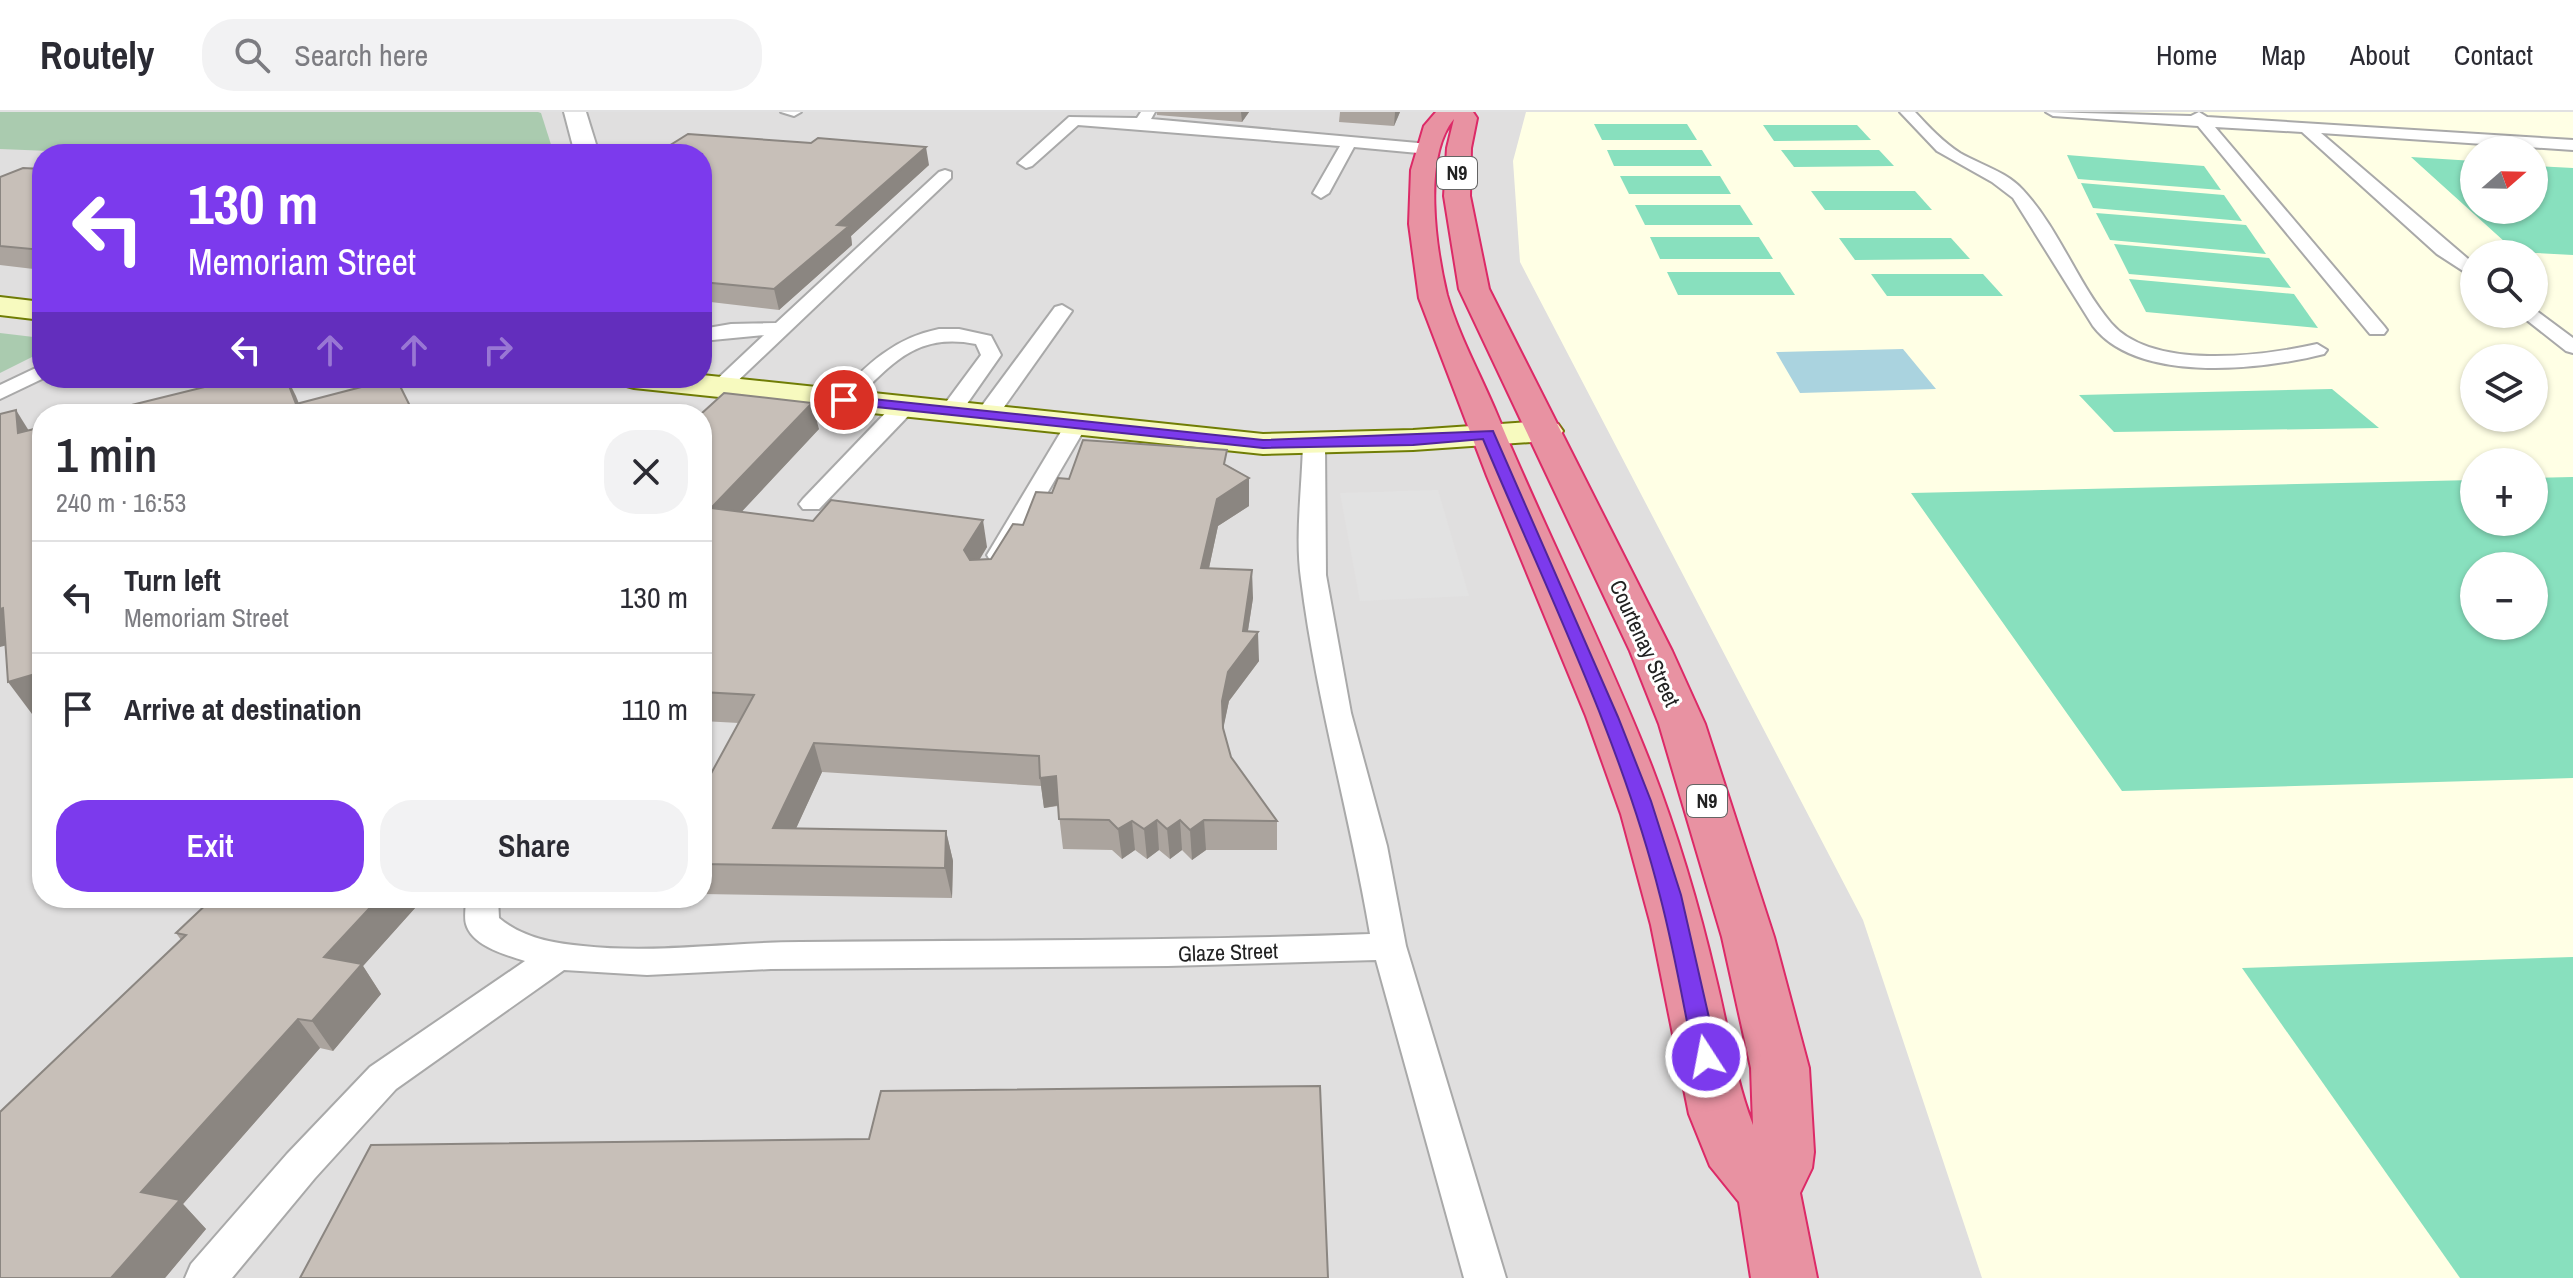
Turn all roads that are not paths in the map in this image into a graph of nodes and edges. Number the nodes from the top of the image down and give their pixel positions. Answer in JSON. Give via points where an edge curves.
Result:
{"nodes":[{"id":1,"x":575,"y":112,"type":"edge"},
{"id":2,"x":788,"y":112,"type":"edge"},
{"id":3,"x":794,"y":112,"type":"edge"},
{"id":4,"x":1448,"y":112,"type":"edge"},
{"id":5,"x":1461,"y":112,"type":"edge"},
{"id":6,"x":1907,"y":112,"type":"edge"},
{"id":7,"x":2053,"y":112,"type":"edge"},
{"id":8,"x":2199,"y":115,"type":"edge"},
{"id":9,"x":1145,"y":117,"type":"edge"},
{"id":10,"x":2307,"y":129,"type":"junction"},
{"id":11,"x":1349,"y":143,"type":"junction"},
{"id":12,"x":584,"y":144,"type":"edge"},
{"id":13,"x":2573,"y":145,"type":"edge"},
{"id":14,"x":1429,"y":149,"type":"junction"},
{"id":15,"x":1026,"y":163,"type":"dead end"},
{"id":16,"x":945,"y":175,"type":"dead end"},
{"id":17,"x":1321,"y":193,"type":"dead end"},
{"id":18,"x":2460,"y":263,"type":"edge"},
{"id":19,"x":0,"y":306,"type":"edge"},
{"id":20,"x":32,"y":310,"type":"edge"},
{"id":21,"x":1062,"y":311,"type":"dead end"},
{"id":22,"x":2548,"y":328,"type":"edge"},
{"id":23,"x":780,"y":329,"type":"junction"},
{"id":24,"x":2377,"y":330,"type":"dead end"},
{"id":25,"x":712,"y":333,"type":"edge"},
{"id":26,"x":2573,"y":347,"type":"edge"},
{"id":27,"x":2317,"y":350,"type":"dead end"},
{"id":28,"x":32,"y":376,"type":"edge"},
{"id":29,"x":712,"y":386,"type":"edge"},
{"id":30,"x":720,"y":387,"type":"junction"},
{"id":31,"x":0,"y":393,"type":"edge"},
{"id":32,"x":844,"y":400,"type":"junction"},
{"id":33,"x":903,"y":408,"type":"junction"},
{"id":34,"x":949,"y":413,"type":"junction"},
{"id":35,"x":986,"y":416,"type":"junction"},
{"id":36,"x":1076,"y":425,"type":"junction"},
{"id":37,"x":1546,"y":431,"type":"junction"},
{"id":38,"x":1488,"y":434,"type":"junction"},
{"id":39,"x":1314,"y":444,"type":"junction"},
{"id":40,"x":811,"y":504,"type":"dead end"},
{"id":41,"x":984,"y":580,"type":"edge"},
{"id":42,"x":482,"y":908,"type":"edge"},
{"id":43,"x":1389,"y":946,"type":"junction"},
{"id":44,"x":558,"y":956,"type":"junction"},
{"id":45,"x":1768,"y":1191,"type":"junction"},
{"id":46,"x":206,"y":1278,"type":"edge"},
{"id":47,"x":1485,"y":1278,"type":"edge"},
{"id":48,"x":1784,"y":1278,"type":"edge"}],
"edges":[{"from":1,"to":12,"type":"street"},
{"from":2,"to":3,"type":"lane"},
{"from":4,"to":14,"type":"highway","number":"N9","via":[[1439,119]]},
{"from":5,"to":37,"type":"highway","name":"Courtenay Street","number":"N9","via":[[1466,118],[1457,196],[1474,289]]},
{"from":6,"to":27,"type":"lane","via":[[1953,155],[2016,192],[2115,338],[2152,353],[2191,360],[2253,362]]},
{"from":7,"to":8,"type":"lane"},
{"from":8,"to":10,"type":"lane"},
{"from":8,"to":24,"type":"lane"},
{"from":9,"to":11,"type":"lane"},
{"from":9,"to":15,"type":"lane","via":[[1074,120]]},
{"from":10,"to":13,"type":"lane"},
{"from":10,"to":18,"type":"lane"},
{"from":11,"to":14,"type":"lane"},
{"from":11,"to":17,"type":"lane"},
{"from":14,"to":38,"type":"highway","number":"N9","via":[[1423,224],[1432,295]]},
{"from":16,"to":23,"type":"lane"},
{"from":19,"to":20,"type":"street"},
{"from":21,"to":35,"type":"lane"},
{"from":22,"to":26,"type":"lane"},
{"from":23,"to":25,"type":"lane"},
{"from":23,"to":30,"type":"lane"},
{"from":28,"to":31,"type":"lane"},
{"from":29,"to":30,"type":"street"},
{"from":30,"to":32,"type":"street"},
{"from":32,"to":33,"type":"street"},
{"from":32,"to":34,"type":"lane","via":[[907,342],[957,335],[984,340],[991,355]]},
{"from":33,"to":34,"type":"street"},
{"from":33,"to":40,"type":"lane"},
{"from":34,"to":35,"type":"street"},
{"from":35,"to":36,"type":"street"},
{"from":36,"to":39,"type":"street","via":[[1263,444]]},
{"from":36,"to":41,"type":"lane"},
{"from":37,"to":38,"type":"street"},
{"from":37,"to":45,"type":"highway","name":"Courtenay Street","number":"N9","via":[[1682,724],[1730,874],[1780,1068],[1784,1152]]},
{"from":38,"to":39,"type":"street"},
{"from":38,"to":45,"type":"highway","number":"N9","via":[[1609,717],[1665,871],[1731,1147]]},
{"from":39,"to":43,"type":"lane","via":[[1313,575],[1337,713],[1371,846]]},
{"from":42,"to":44,"type":"lane","name":"Glaze Street","via":[[482,923],[497,938]]},
{"from":43,"to":44,"type":"lane","name":"Glaze Street","via":[[1215,954],[733,955],[627,961]]},
{"from":43,"to":47,"type":"lane"},
{"from":44,"to":46,"type":"lane","via":[[383,1078]]},
{"from":45,"to":48,"type":"highway","number":"N9"}]}
